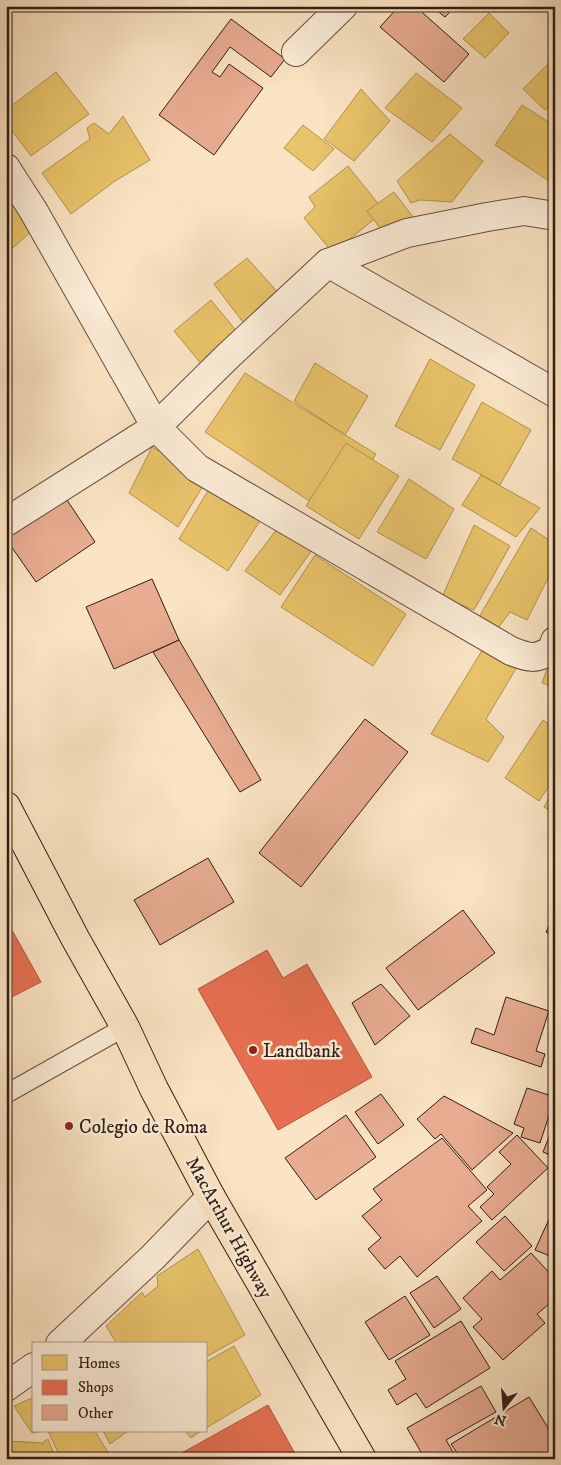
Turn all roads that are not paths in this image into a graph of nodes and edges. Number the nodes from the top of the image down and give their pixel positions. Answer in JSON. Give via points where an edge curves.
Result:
{"nodes":[{"id":1,"x":343,"y":6,"type":"edge"},
{"id":2,"x":296,"y":52,"type":"dead end"},
{"id":3,"x":6,"y":168,"type":"edge"},
{"id":4,"x":555,"y":216,"type":"edge"},
{"id":5,"x":328,"y":263,"type":"junction"},
{"id":6,"x":555,"y":393,"type":"edge"},
{"id":7,"x":156,"y":427,"type":"junction"},
{"id":8,"x":6,"y":522,"type":"edge"},
{"id":9,"x":555,"y":641,"type":"edge"},
{"id":10,"x":6,"y":806,"type":"edge"},
{"id":11,"x":125,"y":1027,"type":"junction"},
{"id":12,"x":6,"y":1094,"type":"edge"},
{"id":13,"x":211,"y":1197,"type":"junction"},
{"id":14,"x":62,"y":1342,"type":"edge"},
{"id":15,"x":32,"y":1368,"type":"edge"},
{"id":16,"x":6,"y":1387,"type":"edge"},
{"id":17,"x":362,"y":1459,"type":"edge"}],
"edges":[{"from":1,"to":2,"type":"street"},
{"from":3,"to":7,"type":"street"},
{"from":4,"to":5,"type":"street","via":[[524,212],[407,232]]},
{"from":5,"to":6,"type":"street"},
{"from":5,"to":7,"type":"street"},
{"from":7,"to":8,"type":"street"},
{"from":7,"to":9,"type":"street","via":[[197,468],[511,651],[540,657],[552,650]]},
{"from":10,"to":11,"type":"highway","name":"MacArthur Highway"},
{"from":11,"to":12,"type":"lane"},
{"from":11,"to":13,"type":"highway","name":"MacArthur Highway"},
{"from":13,"to":14,"type":"street"},
{"from":13,"to":17,"type":"highway","name":"MacArthur Highway"},
{"from":15,"to":16,"type":"street"}]}
